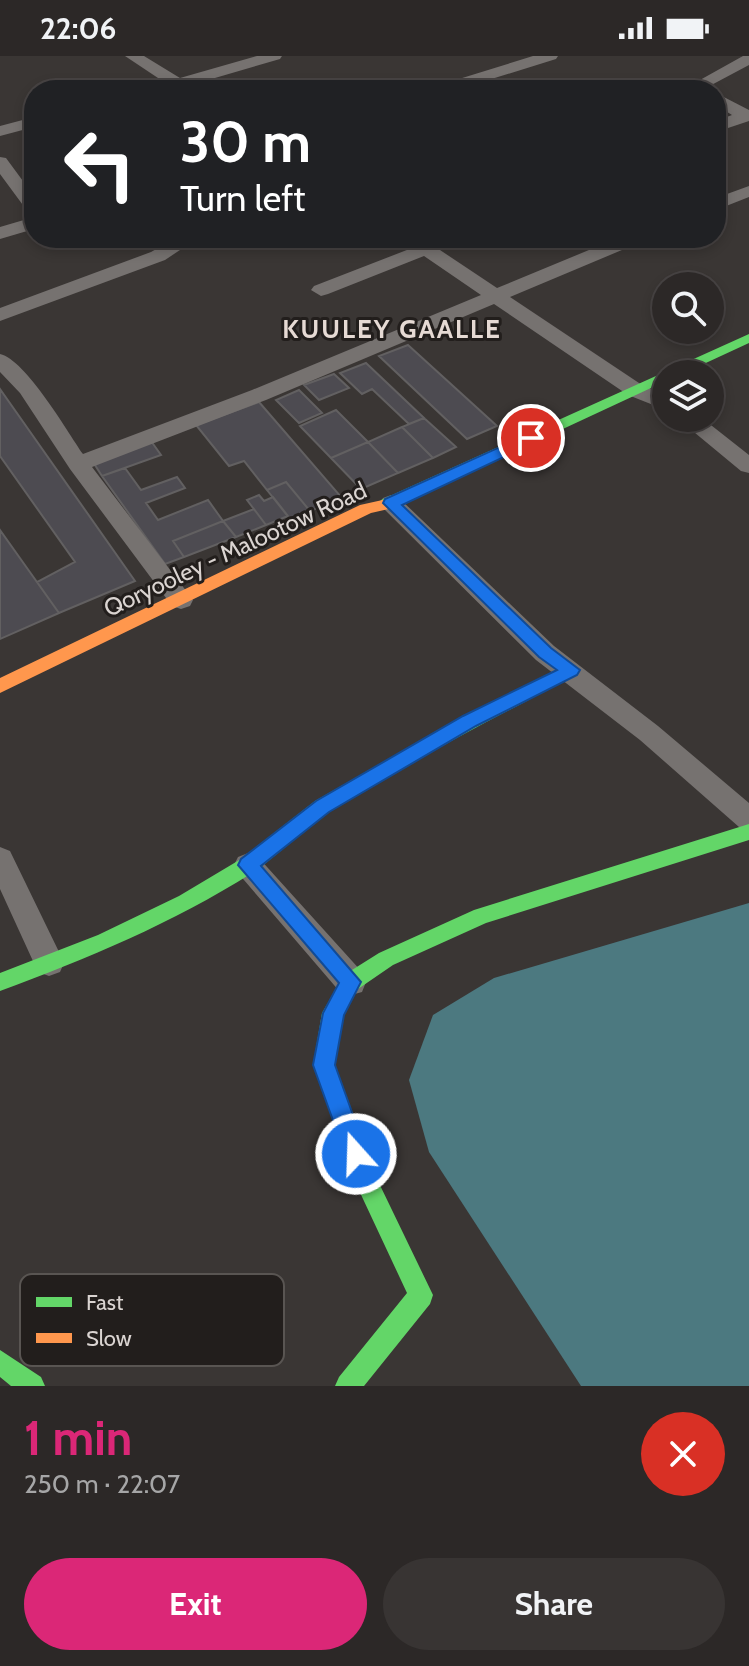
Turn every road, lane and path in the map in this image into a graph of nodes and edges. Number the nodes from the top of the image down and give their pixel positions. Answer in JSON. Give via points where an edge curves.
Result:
{"nodes":[{"id":1,"x":133,"y":56,"type":"edge"},
{"id":2,"x":274,"y":56,"type":"edge"},
{"id":3,"x":550,"y":56,"type":"edge"},
{"id":4,"x":749,"y":59,"type":"edge"},
{"id":5,"x":172,"y":80,"type":"edge"},
{"id":6,"x":204,"y":80,"type":"edge"},
{"id":7,"x":472,"y":80,"type":"edge"},
{"id":8,"x":713,"y":80,"type":"edge"},
{"id":9,"x":726,"y":104,"type":"edge"},
{"id":10,"x":747,"y":116,"type":"edge"},
{"id":11,"x":726,"y":123,"type":"edge"},
{"id":12,"x":24,"y":125,"type":"edge"},
{"id":13,"x":0,"y":131,"type":"edge"},
{"id":14,"x":0,"y":162,"type":"edge"},
{"id":15,"x":749,"y":191,"type":"edge"},
{"id":16,"x":24,"y":194,"type":"edge"},
{"id":17,"x":726,"y":201,"type":"edge"},
{"id":18,"x":24,"y":226,"type":"edge"},
{"id":19,"x":0,"y":233,"type":"edge"},
{"id":20,"x":172,"y":248,"type":"edge"},
{"id":21,"x":408,"y":248,"type":"edge"},
{"id":22,"x":425,"y":248,"type":"edge"},
{"id":23,"x":609,"y":248,"type":"edge"},
{"id":24,"x":321,"y":290,"type":"dead end"},
{"id":25,"x":491,"y":295,"type":"junction"},
{"id":26,"x":0,"y":315,"type":"edge"},
{"id":27,"x":749,"y":338,"type":"edge"},
{"id":28,"x":0,"y":360,"type":"edge"},
{"id":29,"x":701,"y":360,"type":"edge"},
{"id":30,"x":652,"y":382,"type":"edge"},
{"id":31,"x":635,"y":390,"type":"junction"},
{"id":32,"x":652,"y":397,"type":"edge"},
{"id":33,"x":706,"y":432,"type":"edge"},
{"id":34,"x":78,"y":464,"type":"junction"},
{"id":35,"x":749,"y":466,"type":"edge"},
{"id":36,"x":391,"y":503,"type":"junction"},
{"id":37,"x":181,"y":600,"type":"junction"},
{"id":38,"x":571,"y":670,"type":"junction"},
{"id":39,"x":0,"y":686,"type":"edge"},
{"id":40,"x":749,"y":819,"type":"edge"},
{"id":41,"x":749,"y":832,"type":"edge"},
{"id":42,"x":0,"y":859,"type":"edge"},
{"id":43,"x":248,"y":865,"type":"junction"},
{"id":44,"x":49,"y":963,"type":"junction"},
{"id":45,"x":0,"y":982,"type":"edge"},
{"id":46,"x":351,"y":982,"type":"junction"},
{"id":47,"x":0,"y":1362,"type":"edge"},
{"id":48,"x":32,"y":1386,"type":"edge"},
{"id":49,"x":348,"y":1386,"type":"edge"}],
"edges":[{"from":1,"to":5,"type":"street"},
{"from":2,"to":6,"type":"street"},
{"from":3,"to":7,"type":"street"},
{"from":4,"to":8,"type":"street"},
{"from":9,"to":10,"type":"street"},
{"from":10,"to":11,"type":"street"},
{"from":12,"to":13,"type":"street"},
{"from":14,"to":16,"type":"street"},
{"from":15,"to":17,"type":"street"},
{"from":18,"to":19,"type":"street"},
{"from":20,"to":26,"type":"street"},
{"from":21,"to":24,"type":"street"},
{"from":22,"to":25,"type":"street"},
{"from":23,"to":25,"type":"street"},
{"from":25,"to":31,"type":"street"},
{"from":25,"to":34,"type":"street","via":[[299,379]]},
{"from":27,"to":29,"type":"street","name":"Qoryooley - Malootow Road"},
{"from":28,"to":34,"type":"street","via":[[27,388]]},
{"from":30,"to":31,"type":"street","name":"Qoryooley - Malootow Road"},
{"from":31,"to":32,"type":"street"},
{"from":31,"to":36,"type":"street","name":"Qoryooley - Malootow Road"},
{"from":33,"to":35,"type":"street"},
{"from":34,"to":37,"type":"street"},
{"from":36,"to":37,"type":"street","name":"Qoryooley - Malootow Road","via":[[366,509]]},
{"from":36,"to":38,"type":"street","via":[[545,653]]},
{"from":37,"to":39,"type":"street","name":"Qoryooley - Malootow Road"},
{"from":38,"to":40,"type":"street"},
{"from":38,"to":43,"type":"street","via":[[322,806]]},
{"from":41,"to":46,"type":"street","via":[[481,916],[386,959]]},
{"from":42,"to":44,"type":"street"},
{"from":43,"to":44,"type":"street","via":[[186,902]]},
{"from":43,"to":46,"type":"street"},
{"from":44,"to":45,"type":"street"},
{"from":46,"to":49,"type":"street","via":[[333,1013],[324,1065],[367,1184],[421,1295]]},
{"from":47,"to":48,"type":"street"}]}
